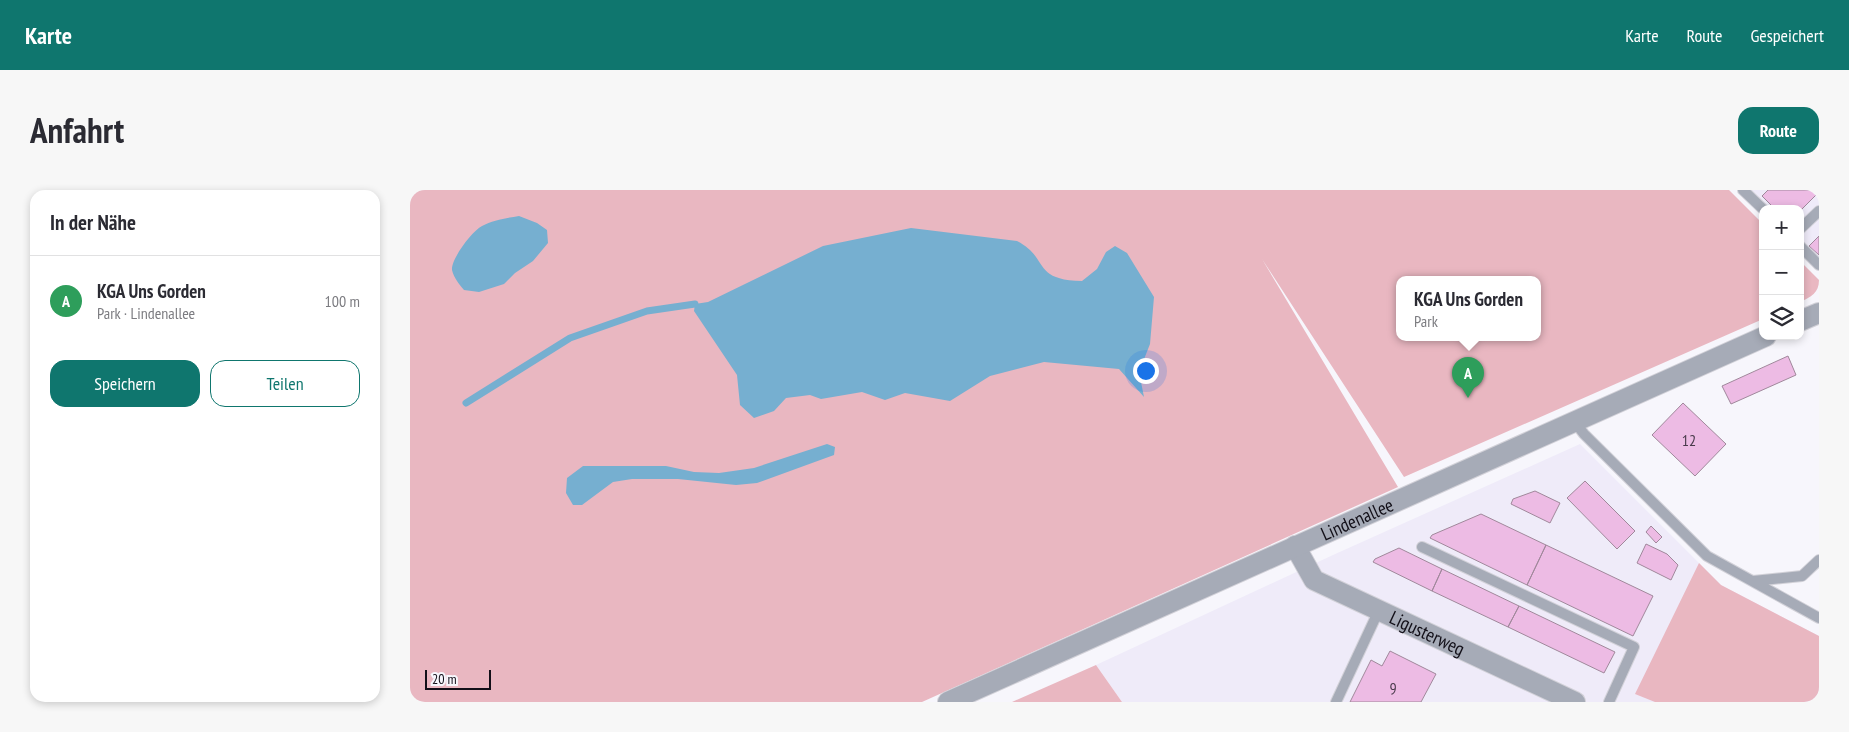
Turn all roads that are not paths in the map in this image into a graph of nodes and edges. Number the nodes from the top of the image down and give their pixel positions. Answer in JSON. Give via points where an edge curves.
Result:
{"nodes":[{"id":1,"x":1744,"y":190,"type":"edge"},
{"id":2,"x":1759,"y":206,"type":"edge"},
{"id":3,"x":1819,"y":211,"type":"edge"},
{"id":4,"x":1804,"y":225,"type":"edge"},
{"id":5,"x":1804,"y":250,"type":"edge"},
{"id":6,"x":1819,"y":265,"type":"edge"},
{"id":7,"x":1819,"y":313,"type":"edge"},
{"id":8,"x":1804,"y":319,"type":"edge"},
{"id":9,"x":1759,"y":339,"type":"edge"},
{"id":10,"x":1574,"y":421,"type":"junction"},
{"id":11,"x":1295,"y":546,"type":"junction"},
{"id":12,"x":1422,"y":547,"type":"dead end"},
{"id":13,"x":1819,"y":560,"type":"edge"},
{"id":14,"x":1752,"y":580,"type":"junction"},
{"id":15,"x":1379,"y":610,"type":"junction"},
{"id":16,"x":1819,"y":618,"type":"edge"},
{"id":17,"x":948,"y":702,"type":"edge"},
{"id":18,"x":1336,"y":702,"type":"edge"},
{"id":19,"x":1575,"y":702,"type":"edge"},
{"id":20,"x":1608,"y":702,"type":"edge"}],
"edges":[{"from":1,"to":2,"type":"lane"},
{"from":3,"to":4,"type":"lane"},
{"from":5,"to":6,"type":"lane"},
{"from":7,"to":8,"type":"street"},
{"from":9,"to":10,"type":"street","name":"Lindenallee"},
{"from":10,"to":11,"type":"street","name":"Lindenallee"},
{"from":10,"to":14,"type":"lane","via":[[1707,556]]},
{"from":11,"to":15,"type":"street","name":"Ligusterweg","via":[[1314,580]]},
{"from":11,"to":17,"type":"street","name":"Lindenallee"},
{"from":12,"to":20,"type":"lane","via":[[1634,647]]},
{"from":13,"to":14,"type":"lane","via":[[1802,576]]},
{"from":14,"to":16,"type":"lane"},
{"from":15,"to":18,"type":"lane"},
{"from":15,"to":19,"type":"street","name":"Ligusterweg"}]}
